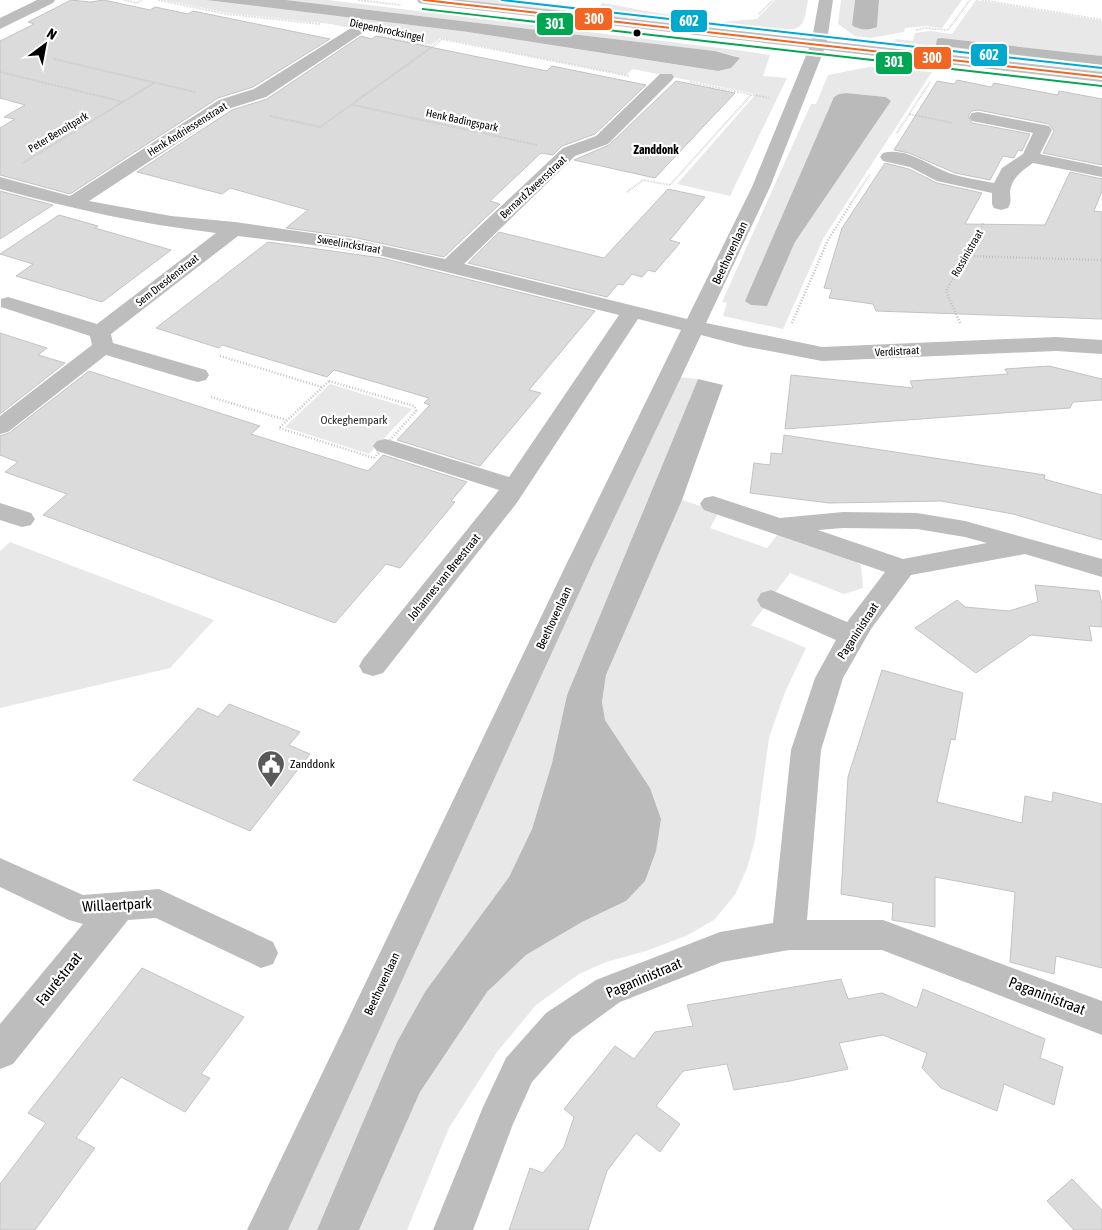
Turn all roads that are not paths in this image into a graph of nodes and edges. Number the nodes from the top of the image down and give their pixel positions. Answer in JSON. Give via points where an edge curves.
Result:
{"nodes":[{"id":1,"x":48,"y":0,"type":"edge"},
{"id":2,"x":424,"y":0,"type":"edge"},
{"id":3,"x":826,"y":0,"type":"edge"},
{"id":4,"x":0,"y":24,"type":"edge"},
{"id":5,"x":356,"y":31,"type":"road end"},
{"id":6,"x":817,"y":45,"type":"junction"},
{"id":7,"x":666,"y":77,"type":"road end"},
{"id":8,"x":1102,"y":78,"type":"edge"},
{"id":9,"x":978,"y":117,"type":"road end"},
{"id":10,"x":891,"y":149,"type":"road end"},
{"id":11,"x":1030,"y":157,"type":"junction"},
{"id":12,"x":1102,"y":172,"type":"edge"},
{"id":13,"x":0,"y":183,"type":"edge"},
{"id":14,"x":73,"y":203,"type":"junction"},
{"id":15,"x":235,"y":228,"type":"junction"},
{"id":16,"x":450,"y":266,"type":"junction"},
{"id":17,"x":8,"y":303,"type":"dead end"},
{"id":18,"x":632,"y":312,"type":"junction"},
{"id":19,"x":694,"y":327,"type":"junction"},
{"id":20,"x":102,"y":340,"type":"junction"},
{"id":21,"x":1102,"y":347,"type":"edge"},
{"id":22,"x":198,"y":375,"type":"road end"},
{"id":23,"x":0,"y":427,"type":"edge"},
{"id":24,"x":385,"y":446,"type":"road end"},
{"id":25,"x":515,"y":488,"type":"junction"},
{"id":26,"x":713,"y":504,"type":"dead end"},
{"id":27,"x":776,"y":525,"type":"junction"},
{"id":28,"x":1026,"y":545,"type":"junction"},
{"id":29,"x":902,"y":568,"type":"junction"},
{"id":30,"x":1102,"y":568,"type":"edge"},
{"id":31,"x":771,"y":600,"type":"dead end"},
{"id":32,"x":853,"y":636,"type":"junction"},
{"id":33,"x":373,"y":666,"type":"dead end"},
{"id":34,"x":0,"y":872,"type":"edge"},
{"id":35,"x":119,"y":906,"type":"junction"},
{"id":36,"x":788,"y":935,"type":"junction"},
{"id":37,"x":261,"y":953,"type":"dead end"},
{"id":38,"x":1102,"y":1018,"type":"edge"},
{"id":39,"x":0,"y":1052,"type":"edge"},
{"id":40,"x":267,"y":1230,"type":"edge"},
{"id":41,"x":453,"y":1230,"type":"edge"}],
"edges":[{"from":1,"to":4,"type":"street"},
{"from":2,"to":6,"type":"street"},
{"from":3,"to":6,"type":"street","name":"Beethovenlaan"},
{"from":5,"to":14,"type":"street","name":"Henk Andriessenstraat","via":[[260,93],[229,103]]},
{"from":6,"to":8,"type":"street"},
{"from":6,"to":19,"type":"street","name":"Beethovenlaan","via":[[761,188]]},
{"from":7,"to":16,"type":"street","name":"Bernard Zweersstraat","via":[[602,140],[569,152],[545,172]]},
{"from":9,"to":11,"type":"street","via":[[1044,130]]},
{"from":10,"to":11,"type":"street","via":[[943,178],[1001,197],[1008,172]]},
{"from":11,"to":12,"type":"street"},
{"from":13,"to":14,"type":"street","name":"Sweelinckstraat"},
{"from":14,"to":15,"type":"street","name":"Sweelinckstraat","via":[[140,217]]},
{"from":15,"to":16,"type":"street","name":"Sweelinckstraat","via":[[327,239]]},
{"from":15,"to":20,"type":"street","name":"Sem Dresdenstraat"},
{"from":16,"to":18,"type":"street","name":"Sweelinckstraat"},
{"from":17,"to":20,"type":"street"},
{"from":18,"to":19,"type":"street","name":"Sweelinckstraat"},
{"from":18,"to":25,"type":"street","name":"Johannes van Breestraat"},
{"from":19,"to":21,"type":"street","name":"Verdistraat","via":[[822,354],[1056,344]]},
{"from":19,"to":40,"type":"street","name":"Beethovenlaan"},
{"from":20,"to":22,"type":"street"},
{"from":20,"to":23,"type":"street","name":"Sem Dresdenstraat"},
{"from":24,"to":25,"type":"street"},
{"from":25,"to":33,"type":"street","name":"Johannes van Breestraat"},
{"from":26,"to":27,"type":"street"},
{"from":27,"to":28,"type":"street","via":[[843,520],[917,521],[965,529]]},
{"from":27,"to":29,"type":"street"},
{"from":28,"to":29,"type":"street"},
{"from":28,"to":30,"type":"street"},
{"from":29,"to":32,"type":"street","name":"Paganinistraat"},
{"from":31,"to":32,"type":"street"},
{"from":32,"to":36,"type":"street","name":"Paganinistraat","via":[[829,678],[806,750]]},
{"from":34,"to":35,"type":"street","name":"Willaertpark","via":[[82,910]]},
{"from":35,"to":37,"type":"street","name":"Willaertpark","via":[[159,903]]},
{"from":35,"to":39,"type":"street","name":"Fauréstraat"},
{"from":36,"to":38,"type":"street","name":"Paganinistraat","via":[[882,935]]},
{"from":36,"to":41,"type":"street","name":"Paganinistraat","via":[[711,950],[608,991],[559,1025],[519,1070]]}]}
